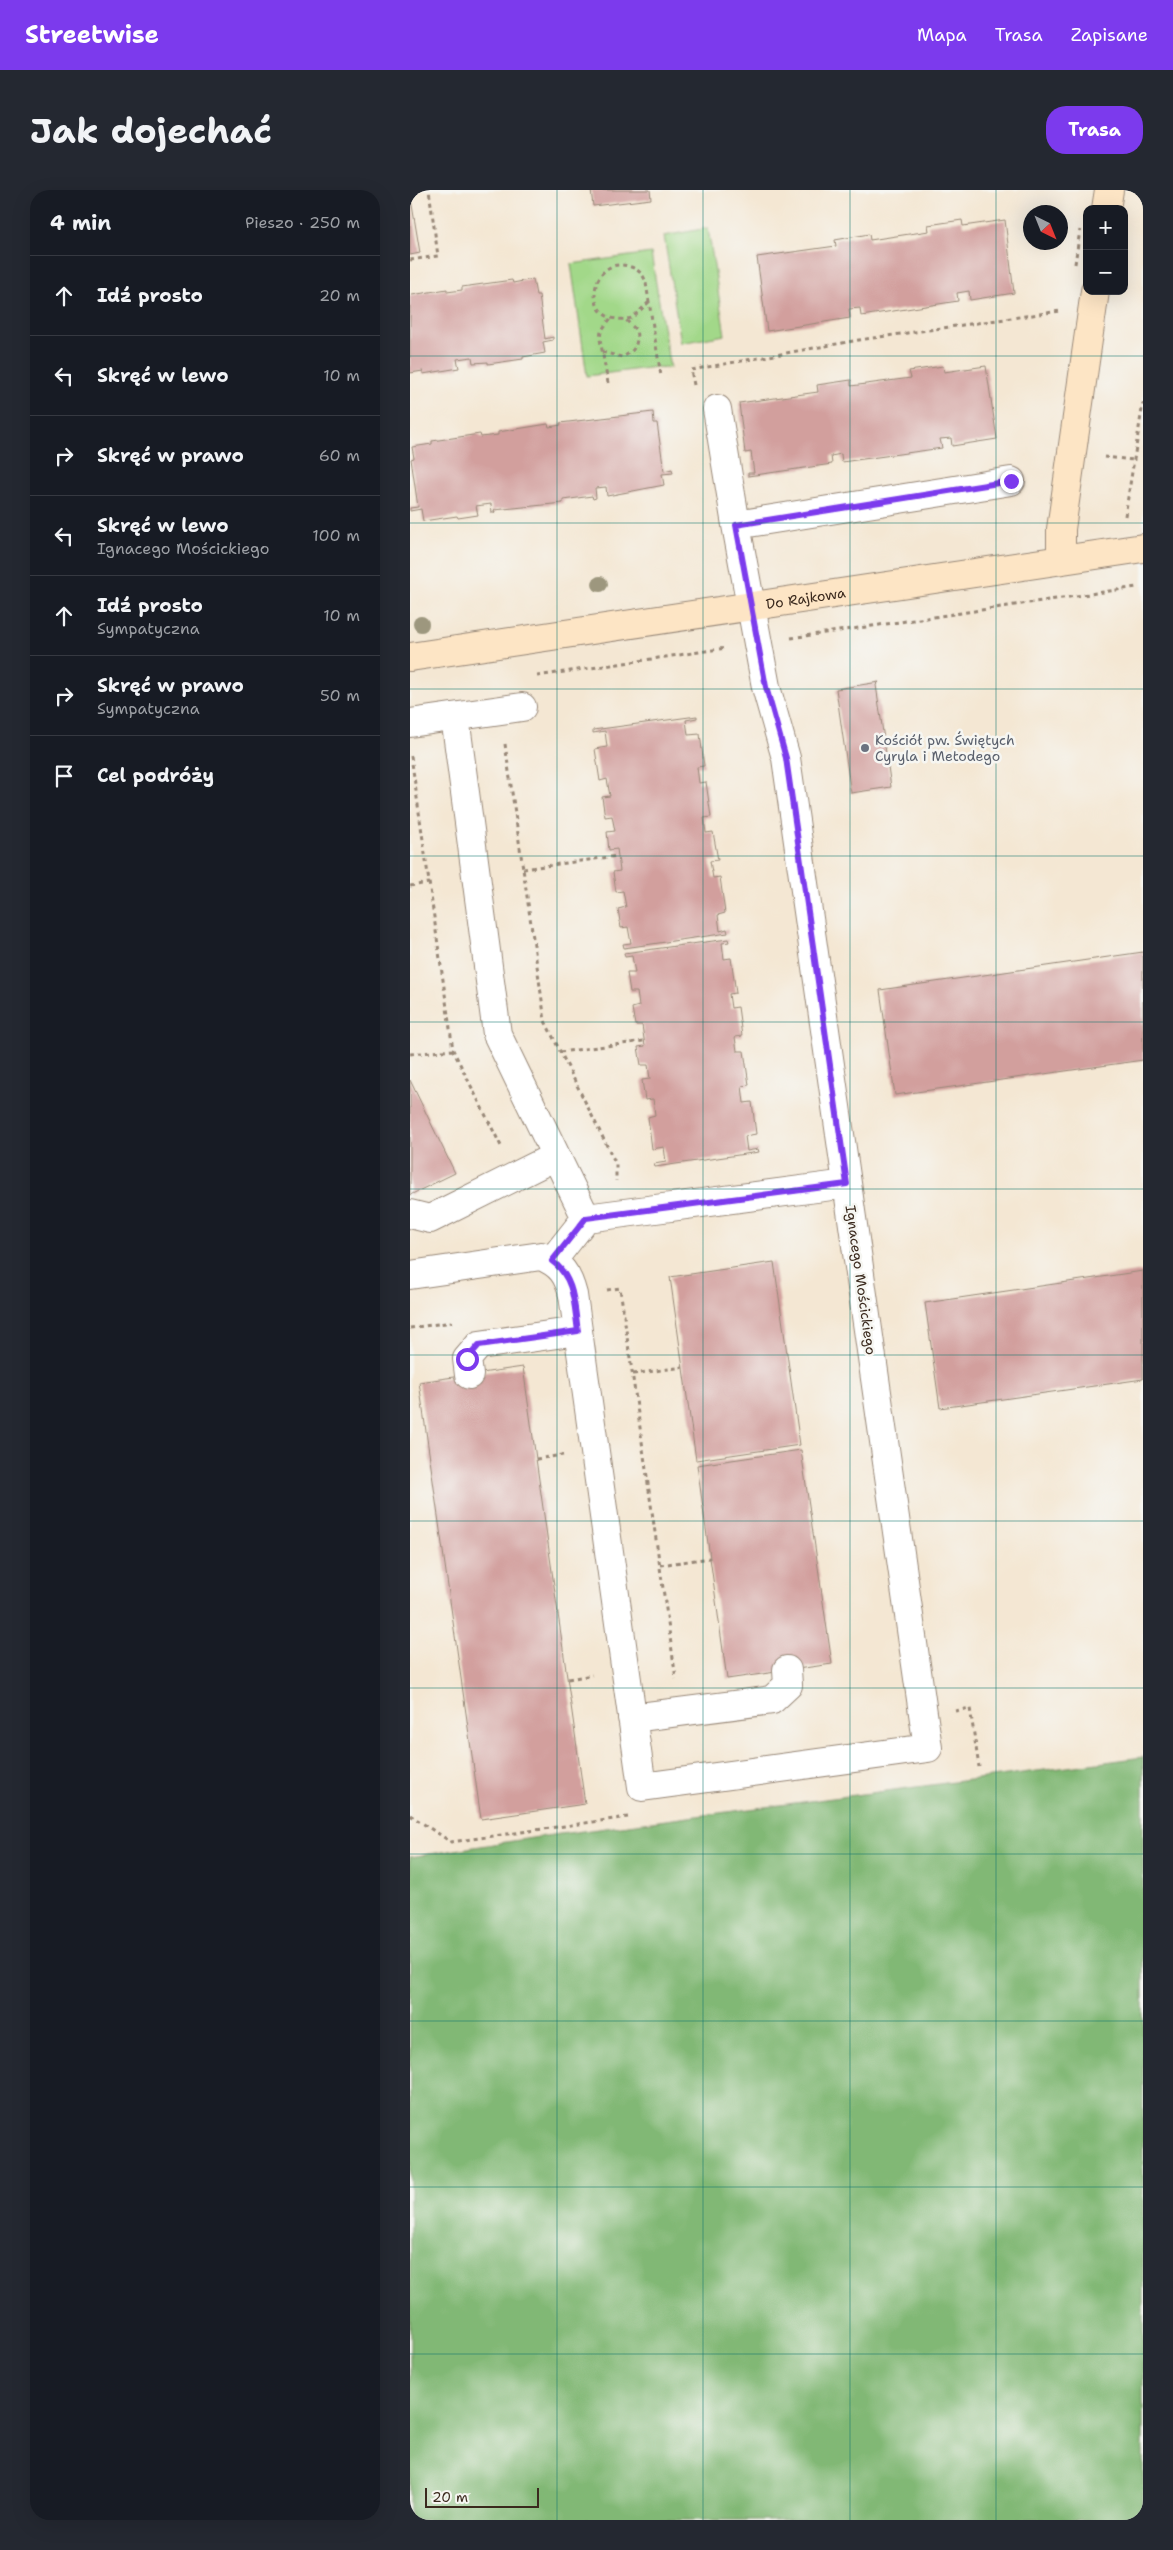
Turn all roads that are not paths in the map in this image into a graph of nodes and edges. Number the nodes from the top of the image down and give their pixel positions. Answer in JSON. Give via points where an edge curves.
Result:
{"nodes":[{"id":1,"x":1109,"y":190,"type":"edge"},
{"id":2,"x":1107,"y":205,"type":"edge"},
{"id":3,"x":1094,"y":295,"type":"edge"},
{"id":4,"x":717,"y":409,"type":"dead end"},
{"id":5,"x":1011,"y":481,"type":"dead end"},
{"id":6,"x":736,"y":525,"type":"junction"},
{"id":7,"x":1138,"y":548,"type":"edge"},
{"id":8,"x":1061,"y":560,"type":"junction"},
{"id":9,"x":750,"y":606,"type":"junction"},
{"id":10,"x":410,"y":657,"type":"edge"},
{"id":11,"x":522,"y":706,"type":"dead end"},
{"id":12,"x":456,"y":717,"type":"junction"},
{"id":13,"x":410,"y":723,"type":"edge"},
{"id":14,"x":556,"y":1156,"type":"junction"},
{"id":15,"x":847,"y":1184,"type":"junction"},
{"id":16,"x":410,"y":1214,"type":"edge"},
{"id":17,"x":586,"y":1218,"type":"junction"},
{"id":18,"x":552,"y":1261,"type":"junction"},
{"id":19,"x":410,"y":1276,"type":"edge"},
{"id":20,"x":578,"y":1331,"type":"junction"},
{"id":21,"x":469,"y":1375,"type":"dead end"},
{"id":22,"x":786,"y":1670,"type":"dead end"},
{"id":23,"x":632,"y":1718,"type":"junction"}],
"edges":[{"from":1,"to":2,"type":"street"},
{"from":3,"to":8,"type":"street","via":[[1061,529]]},
{"from":4,"to":6,"type":"street","name":"Ignacego Mościckiego"},
{"from":5,"to":6,"type":"street"},
{"from":6,"to":9,"type":"street","name":"Ignacego Mościckiego"},
{"from":7,"to":8,"type":"street","name":"Do Rajkowa"},
{"from":8,"to":9,"type":"street","name":"Do Rajkowa"},
{"from":9,"to":10,"type":"street","name":"Do Rajkowa"},
{"from":9,"to":15,"type":"street","name":"Ignacego Mościckiego","via":[[766,687],[786,758]]},
{"from":11,"to":12,"type":"street"},
{"from":12,"to":13,"type":"street"},
{"from":12,"to":14,"type":"street","via":[[497,1034]]},
{"from":14,"to":16,"type":"street","via":[[430,1219]]},
{"from":14,"to":17,"type":"street"},
{"from":15,"to":17,"type":"street"},
{"from":15,"to":23,"type":"street","name":"Ignacego Mościckiego","via":[[928,1748],[642,1787]]},
{"from":17,"to":18,"type":"street"},
{"from":18,"to":19,"type":"street","via":[[541,1256]]},
{"from":18,"to":20,"type":"street","via":[[569,1278]]},
{"from":20,"to":21,"type":"street","via":[[479,1345],[467,1359]]},
{"from":20,"to":23,"type":"street"},
{"from":22,"to":23,"type":"street","via":[[788,1685],[772,1700]]}]}
